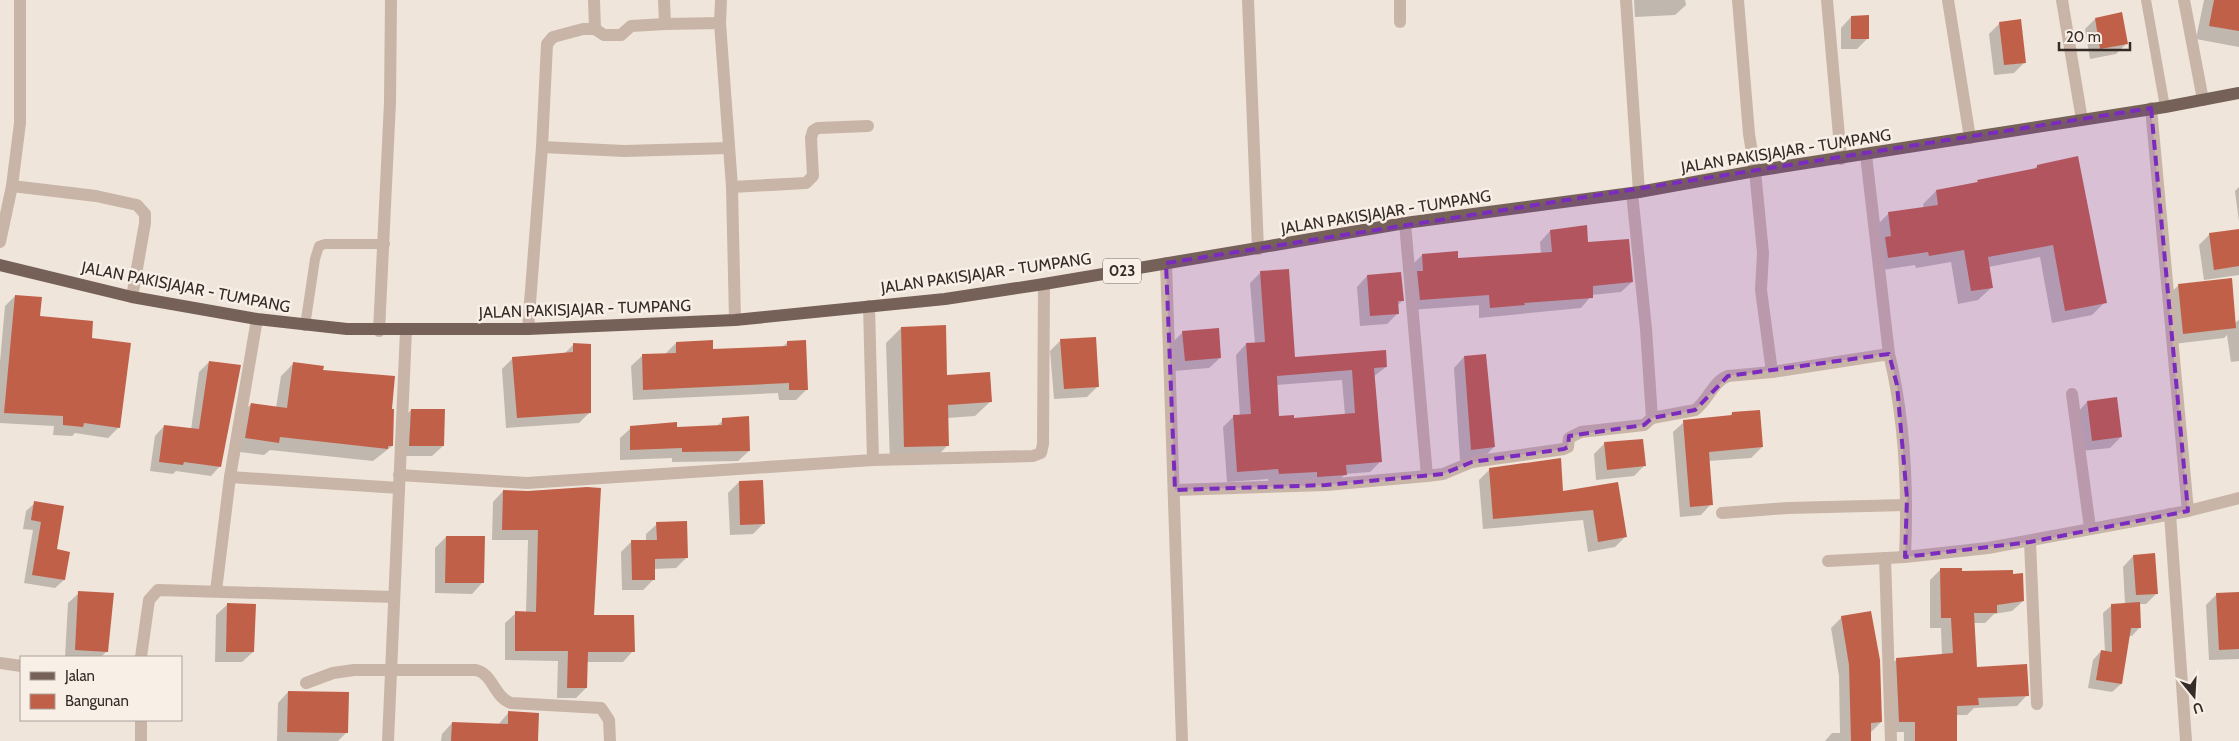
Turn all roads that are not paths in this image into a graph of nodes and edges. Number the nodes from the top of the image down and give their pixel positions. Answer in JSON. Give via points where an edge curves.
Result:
{"nodes":[{"id":1,"x":20,"y":0,"type":"edge"},
{"id":2,"x":391,"y":0,"type":"edge"},
{"id":3,"x":594,"y":0,"type":"edge"},
{"id":4,"x":664,"y":0,"type":"edge"},
{"id":5,"x":721,"y":0,"type":"edge"},
{"id":6,"x":1248,"y":0,"type":"edge"},
{"id":7,"x":1400,"y":0,"type":"edge"},
{"id":8,"x":1626,"y":0,"type":"edge"},
{"id":9,"x":1738,"y":0,"type":"edge"},
{"id":10,"x":1827,"y":0,"type":"edge"},
{"id":11,"x":1948,"y":0,"type":"edge"},
{"id":12,"x":2062,"y":0,"type":"edge"},
{"id":13,"x":2146,"y":0,"type":"edge"},
{"id":14,"x":2184,"y":0,"type":"edge"},
{"id":15,"x":1400,"y":22,"type":"dead end"},
{"id":16,"x":665,"y":24,"type":"junction"},
{"id":17,"x":720,"y":24,"type":"junction"},
{"id":18,"x":595,"y":29,"type":"junction"},
{"id":19,"x":2239,"y":93,"type":"edge"},
{"id":20,"x":2203,"y":100,"type":"junction"},
{"id":21,"x":2166,"y":107,"type":"junction"},
{"id":22,"x":2151,"y":108,"type":"junction"},
{"id":23,"x":2082,"y":120,"type":"junction"},
{"id":24,"x":868,"y":126,"type":"dead end"},
{"id":25,"x":1970,"y":138,"type":"junction"},
{"id":26,"x":542,"y":147,"type":"junction"},
{"id":27,"x":730,"y":148,"type":"junction"},
{"id":28,"x":1866,"y":155,"type":"junction"},
{"id":29,"x":1841,"y":159,"type":"junction"},
{"id":30,"x":1756,"y":171,"type":"junction"},
{"id":31,"x":12,"y":186,"type":"junction"},
{"id":32,"x":732,"y":188,"type":"junction"},
{"id":33,"x":1635,"y":192,"type":"junction"},
{"id":34,"x":1405,"y":223,"type":"junction"},
{"id":35,"x":0,"y":242,"type":"edge"},
{"id":36,"x":384,"y":244,"type":"junction"},
{"id":37,"x":1258,"y":249,"type":"junction"},
{"id":38,"x":1166,"y":263,"type":"junction"},
{"id":39,"x":0,"y":265,"type":"edge"},
{"id":40,"x":1044,"y":284,"type":"junction"},
{"id":41,"x":132,"y":297,"type":"junction"},
{"id":42,"x":869,"y":306,"type":"junction"},
{"id":43,"x":257,"y":319,"type":"junction"},
{"id":44,"x":735,"y":320,"type":"junction"},
{"id":45,"x":306,"y":326,"type":"junction"},
{"id":46,"x":528,"y":328,"type":"junction"},
{"id":47,"x":406,"y":330,"type":"junction"},
{"id":48,"x":379,"y":331,"type":"junction"},
{"id":49,"x":1889,"y":354,"type":"junction"},
{"id":50,"x":1772,"y":372,"type":"junction"},
{"id":51,"x":2072,"y":394,"type":"dead end"},
{"id":52,"x":1652,"y":418,"type":"junction"},
{"id":53,"x":873,"y":460,"type":"junction"},
{"id":54,"x":1427,"y":476,"type":"junction"},
{"id":55,"x":230,"y":477,"type":"junction"},
{"id":56,"x":399,"y":482,"type":"junction"},
{"id":57,"x":1175,"y":490,"type":"junction"},
{"id":58,"x":2239,"y":498,"type":"edge"},
{"id":59,"x":1906,"y":505,"type":"junction"},
{"id":60,"x":2188,"y":511,"type":"junction"},
{"id":61,"x":1722,"y":513,"type":"dead end"},
{"id":62,"x":2170,"y":514,"type":"junction"},
{"id":63,"x":2090,"y":528,"type":"junction"},
{"id":64,"x":2030,"y":542,"type":"junction"},
{"id":65,"x":1905,"y":557,"type":"junction"},
{"id":66,"x":1886,"y":558,"type":"junction"},
{"id":67,"x":1828,"y":560,"type":"dead end"},
{"id":68,"x":216,"y":591,"type":"junction"},
{"id":69,"x":394,"y":596,"type":"junction"},
{"id":70,"x":141,"y":656,"type":"edge"},
{"id":71,"x":0,"y":663,"type":"edge"},
{"id":72,"x":20,"y":666,"type":"edge"},
{"id":73,"x":392,"y":671,"type":"junction"},
{"id":74,"x":306,"y":683,"type":"dead end"},
{"id":75,"x":2037,"y":704,"type":"dead end"},
{"id":76,"x":140,"y":721,"type":"edge"},
{"id":77,"x":141,"y":741,"type":"edge"},
{"id":78,"x":388,"y":741,"type":"edge"},
{"id":79,"x":610,"y":741,"type":"edge"},
{"id":80,"x":1182,"y":741,"type":"edge"},
{"id":81,"x":1890,"y":741,"type":"edge"},
{"id":82,"x":2186,"y":741,"type":"edge"}],
"edges":[{"from":1,"to":31,"type":"street","via":[[21,99]]},
{"from":2,"to":36,"type":"street"},
{"from":3,"to":18,"type":"street"},
{"from":4,"to":16,"type":"street"},
{"from":5,"to":17,"type":"street"},
{"from":6,"to":37,"type":"street"},
{"from":7,"to":15,"type":"street"},
{"from":8,"to":33,"type":"street"},
{"from":9,"to":30,"type":"street","via":[[1749,134]]},
{"from":10,"to":29,"type":"street"},
{"from":11,"to":25,"type":"street"},
{"from":12,"to":23,"type":"street"},
{"from":13,"to":21,"type":"lane"},
{"from":14,"to":20,"type":"street"},
{"from":16,"to":17,"type":"street"},
{"from":16,"to":18,"type":"street","via":[[631,26],[621,35],[604,35]]},
{"from":17,"to":27,"type":"street"},
{"from":18,"to":26,"type":"street","via":[[553,36],[547,44]]},
{"from":19,"to":20,"type":"main road","name":"JALAN PAKISJAJAR - TUMPANG","number":"023"},
{"from":20,"to":21,"type":"main road","name":"JALAN PAKISJAJAR - TUMPANG","number":"023"},
{"from":21,"to":22,"type":"main road","name":"JALAN PAKISJAJAR - TUMPANG","number":"023"},
{"from":22,"to":23,"type":"main road","name":"JALAN PAKISJAJAR - TUMPANG","number":"023"},
{"from":22,"to":60,"type":"street"},
{"from":23,"to":25,"type":"main road","name":"JALAN PAKISJAJAR - TUMPANG","number":"023"},
{"from":24,"to":32,"type":"street","via":[[815,129],[811,138],[813,176],[806,183]]},
{"from":25,"to":28,"type":"main road","name":"JALAN PAKISJAJAR - TUMPANG","number":"023"},
{"from":26,"to":27,"type":"street","via":[[624,152]]},
{"from":26,"to":46,"type":"street"},
{"from":27,"to":32,"type":"street"},
{"from":28,"to":29,"type":"main road","name":"JALAN PAKISJAJAR - TUMPANG","number":"023"},
{"from":28,"to":49,"type":"street"},
{"from":29,"to":30,"type":"main road","name":"JALAN PAKISJAJAR - TUMPANG","number":"023"},
{"from":30,"to":33,"type":"main road","name":"JALAN PAKISJAJAR - TUMPANG","number":"023"},
{"from":30,"to":50,"type":"street","via":[[1763,253],[1761,290]]},
{"from":31,"to":35,"type":"street"},
{"from":31,"to":41,"type":"street","via":[[96,196],[142,208],[146,223]]},
{"from":32,"to":44,"type":"street"},
{"from":33,"to":34,"type":"main road","name":"JALAN PAKISJAJAR - TUMPANG","number":"023"},
{"from":33,"to":52,"type":"street"},
{"from":34,"to":37,"type":"main road","name":"JALAN PAKISJAJAR - TUMPANG","number":"023"},
{"from":34,"to":54,"type":"street"},
{"from":36,"to":45,"type":"lane","via":[[319,246],[314,259]]},
{"from":36,"to":48,"type":"street"},
{"from":37,"to":38,"type":"main road","name":"JALAN PAKISJAJAR - TUMPANG","number":"023"},
{"from":38,"to":40,"type":"main road","name":"JALAN PAKISJAJAR - TUMPANG","number":"023"},
{"from":38,"to":57,"type":"street"},
{"from":39,"to":41,"type":"main road","name":"JALAN PAKISJAJAR - TUMPANG","number":"023"},
{"from":40,"to":42,"type":"main road","name":"JALAN PAKISJAJAR - TUMPANG","number":"023","via":[[945,299]]},
{"from":40,"to":53,"type":"street","via":[[1041,453],[1024,458]]},
{"from":41,"to":43,"type":"main road","name":"JALAN PAKISJAJAR - TUMPANG","number":"023"},
{"from":42,"to":44,"type":"main road","name":"JALAN PAKISJAJAR - TUMPANG","number":"023"},
{"from":42,"to":53,"type":"street"},
{"from":43,"to":45,"type":"main road","name":"JALAN PAKISJAJAR - TUMPANG","number":"023"},
{"from":43,"to":55,"type":"street"},
{"from":44,"to":46,"type":"main road","name":"JALAN PAKISJAJAR - TUMPANG","number":"023"},
{"from":45,"to":48,"type":"main road","name":"JALAN PAKISJAJAR - TUMPANG","number":"023"},
{"from":46,"to":47,"type":"main road","name":"JALAN PAKISJAJAR - TUMPANG","number":"023"},
{"from":47,"to":48,"type":"main road","name":"JALAN PAKISJAJAR - TUMPANG","number":"023"},
{"from":47,"to":56,"type":"street"},
{"from":49,"to":50,"type":"street"},
{"from":49,"to":59,"type":"street","via":[[1897,385]]},
{"from":50,"to":52,"type":"street","via":[[1722,378],[1695,410]]},
{"from":51,"to":63,"type":"street"},
{"from":52,"to":54,"type":"street","via":[[1644,425],[1572,435],[1564,449],[1472,462],[1443,474]]},
{"from":53,"to":56,"type":"street","via":[[527,483]]},
{"from":54,"to":57,"type":"street","via":[[1326,485]]},
{"from":55,"to":56,"type":"street"},
{"from":55,"to":68,"type":"street"},
{"from":56,"to":69,"type":"street"},
{"from":57,"to":80,"type":"street"},
{"from":58,"to":60,"type":"street"},
{"from":59,"to":61,"type":"street"},
{"from":59,"to":65,"type":"street"},
{"from":60,"to":62,"type":"street"},
{"from":62,"to":63,"type":"street"},
{"from":62,"to":82,"type":"street"},
{"from":63,"to":64,"type":"street"},
{"from":64,"to":65,"type":"street"},
{"from":64,"to":75,"type":"street"},
{"from":65,"to":66,"type":"street"},
{"from":66,"to":67,"type":"street"},
{"from":66,"to":81,"type":"street"},
{"from":68,"to":69,"type":"street"},
{"from":68,"to":70,"type":"street","via":[[165,588],[153,594],[146,610]]},
{"from":69,"to":73,"type":"street"},
{"from":71,"to":72,"type":"street"},
{"from":73,"to":74,"type":"street","via":[[343,671]]},
{"from":73,"to":78,"type":"street"},
{"from":73,"to":79,"type":"street","via":[[476,670],[486,675],[501,697],[511,703],[601,708],[609,720]]},
{"from":76,"to":77,"type":"street"}]}
